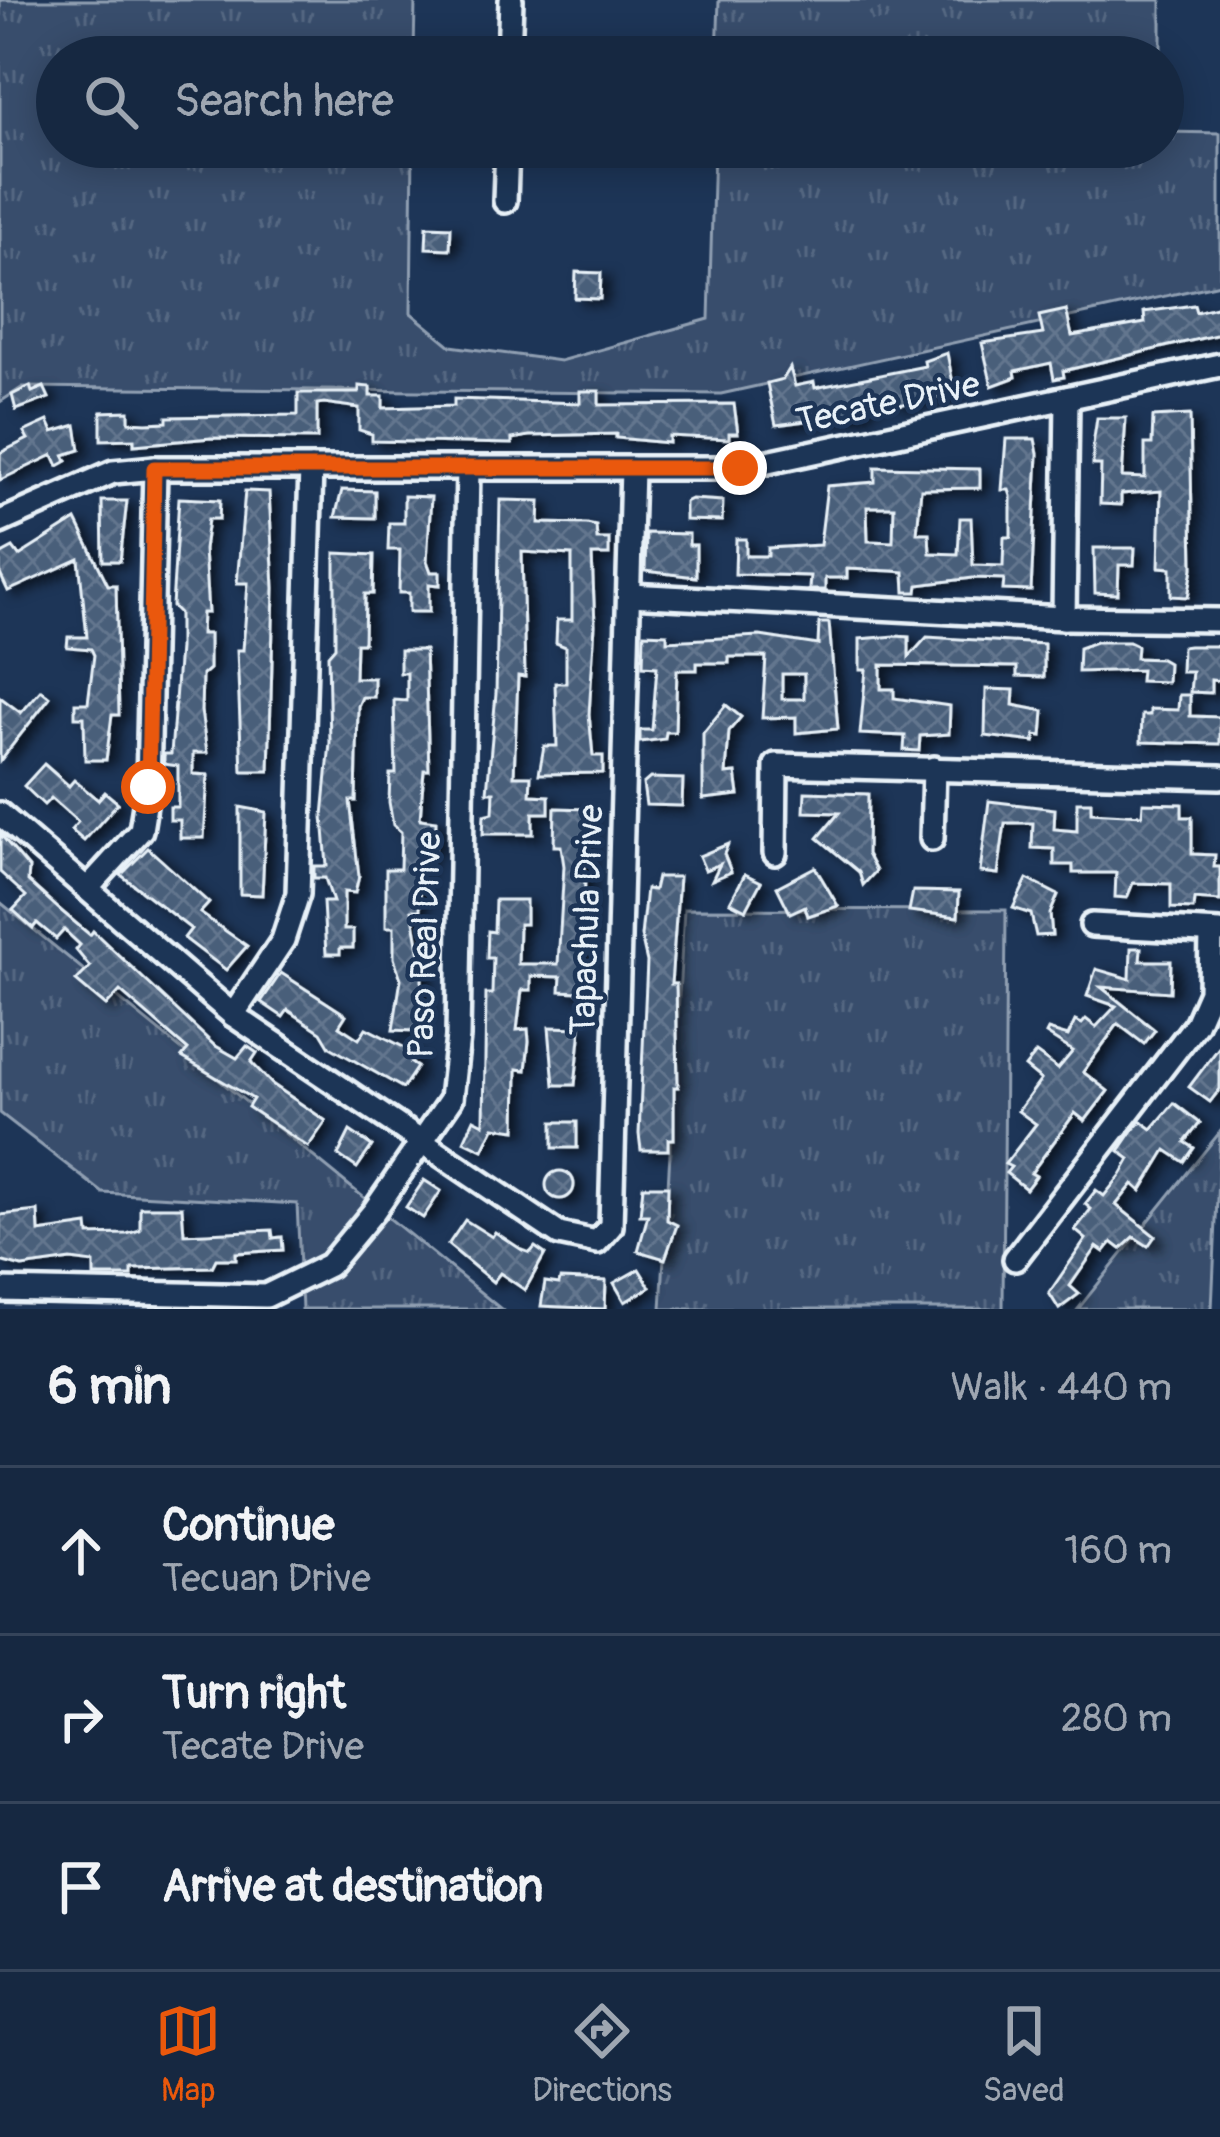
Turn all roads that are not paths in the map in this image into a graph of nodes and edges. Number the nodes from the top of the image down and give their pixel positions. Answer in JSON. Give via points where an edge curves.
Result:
{"nodes":[{"id":1,"x":511,"y":0,"type":"edge"},
{"id":2,"x":510,"y":36,"type":"edge"},
{"id":3,"x":507,"y":168,"type":"edge"},
{"id":4,"x":506,"y":201,"type":"dead end"},
{"id":5,"x":1220,"y":365,"type":"edge"},
{"id":6,"x":1067,"y":398,"type":"junction"},
{"id":7,"x":154,"y":468,"type":"junction"},
{"id":8,"x":311,"y":468,"type":"junction"},
{"id":9,"x":468,"y":468,"type":"junction"},
{"id":10,"x":632,"y":468,"type":"junction"},
{"id":11,"x":0,"y":522,"type":"edge"},
{"id":12,"x":628,"y":595,"type":"junction"},
{"id":13,"x":1064,"y":618,"type":"junction"},
{"id":14,"x":1220,"y":620,"type":"edge"},
{"id":15,"x":934,"y":768,"type":"junction"},
{"id":16,"x":1220,"y":777,"type":"edge"},
{"id":17,"x":0,"y":814,"type":"edge"},
{"id":18,"x":932,"y":839,"type":"dead end"},
{"id":19,"x":775,"y":853,"type":"dead end"},
{"id":20,"x":87,"y":890,"type":"junction"},
{"id":21,"x":1092,"y":925,"type":"dead end"},
{"id":22,"x":1216,"y":932,"type":"edge"},
{"id":23,"x":233,"y":1015,"type":"junction"},
{"id":24,"x":422,"y":1143,"type":"junction"},
{"id":25,"x":1015,"y":1259,"type":"dead end"},
{"id":26,"x":0,"y":1290,"type":"edge"},
{"id":27,"x":268,"y":1302,"type":"edge"}],
"edges":[{"from":1,"to":2,"type":"street"},
{"from":3,"to":4,"type":"street"},
{"from":5,"to":6,"type":"street","name":"Tecate Drive"},
{"from":6,"to":10,"type":"street","name":"Tecate Drive","via":[[740,468]]},
{"from":6,"to":13,"type":"street"},
{"from":7,"to":8,"type":"street","name":"Tecate Drive"},
{"from":7,"to":11,"type":"street","name":"Tecate Drive","via":[[113,472]]},
{"from":7,"to":20,"type":"street","via":[[148,787],[141,830]]},
{"from":8,"to":9,"type":"street","name":"Tecate Drive"},
{"from":8,"to":23,"type":"street","via":[[298,894],[283,940]]},
{"from":9,"to":10,"type":"street","name":"Tecate Drive"},
{"from":9,"to":24,"type":"street","name":"Paso Real Drive","via":[[458,1037],[451,1099]]},
{"from":10,"to":12,"type":"street","name":"Tapachula Drive"},
{"from":12,"to":13,"type":"street"},
{"from":12,"to":24,"type":"street","name":"Tapachula Drive","via":[[611,1226],[597,1242],[559,1234]]},
{"from":13,"to":14,"type":"street"},
{"from":15,"to":16,"type":"street"},
{"from":15,"to":18,"type":"street"},
{"from":15,"to":19,"type":"street","via":[[776,765]]},
{"from":17,"to":20,"type":"street"},
{"from":20,"to":23,"type":"street"},
{"from":21,"to":22,"type":"street"},
{"from":22,"to":25,"type":"street","via":[[1210,992],[1196,1024]]},
{"from":23,"to":24,"type":"street"},
{"from":24,"to":27,"type":"street","name":"Paso Real Drive","via":[[329,1264]]},
{"from":26,"to":27,"type":"street","name":"Paso Real Drive"}]}
